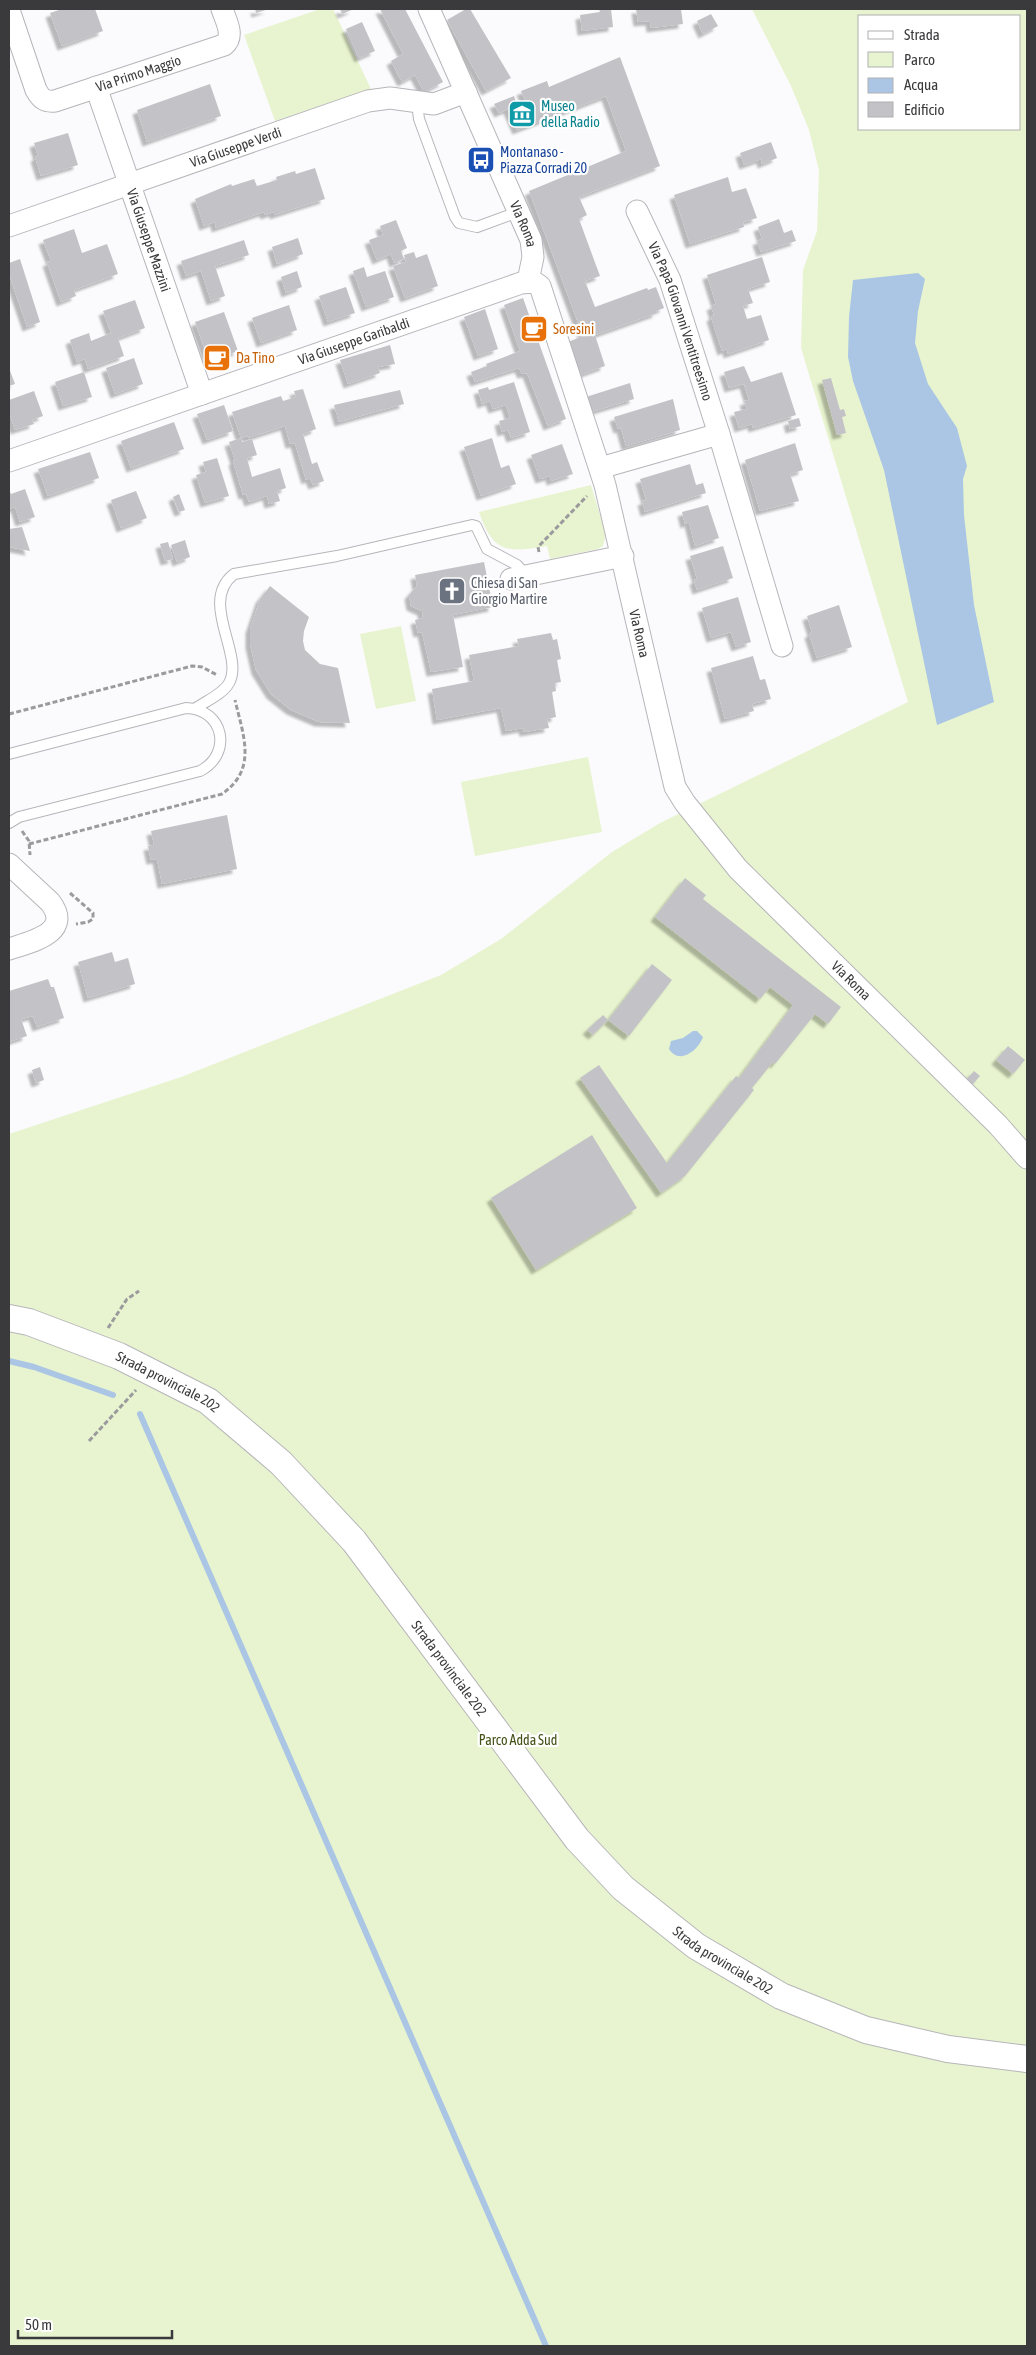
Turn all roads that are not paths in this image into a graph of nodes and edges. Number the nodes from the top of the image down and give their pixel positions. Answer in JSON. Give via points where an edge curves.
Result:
{"nodes":[{"id":1,"x":222,"y":9,"type":"edge"},
{"id":2,"x":430,"y":9,"type":"edge"},
{"id":3,"x":9,"y":10,"type":"edge"},
{"id":4,"x":96,"y":87,"type":"junction"},
{"id":5,"x":466,"y":92,"type":"junction"},
{"id":6,"x":418,"y":103,"type":"junction"},
{"id":7,"x":129,"y":184,"type":"junction"},
{"id":8,"x":637,"y":211,"type":"dead end"},
{"id":9,"x":518,"y":212,"type":"junction"},
{"id":10,"x":9,"y":226,"type":"edge"},
{"id":11,"x":528,"y":281,"type":"junction"},
{"id":12,"x":202,"y":394,"type":"junction"},
{"id":13,"x":719,"y":434,"type":"junction"},
{"id":14,"x":9,"y":461,"type":"edge"},
{"id":15,"x":603,"y":477,"type":"junction"},
{"id":16,"x":623,"y":556,"type":"junction"},
{"id":17,"x":527,"y":576,"type":"joint"},
{"id":18,"x":782,"y":646,"type":"dead end"},
{"id":19,"x":196,"y":708,"type":"junction"},
{"id":20,"x":9,"y":754,"type":"edge"},
{"id":21,"x":9,"y":823,"type":"edge"},
{"id":22,"x":9,"y":864,"type":"edge"},
{"id":23,"x":9,"y":949,"type":"edge"},
{"id":24,"x":1019,"y":1139,"type":"edge"},
{"id":25,"x":1027,"y":1158,"type":"edge"},
{"id":26,"x":9,"y":1318,"type":"edge"},
{"id":27,"x":1027,"y":2059,"type":"edge"}],
"edges":[{"from":1,"to":4,"type":"street","name":"Via Primo Maggio","via":[[229,27],[229,41],[224,45]]},
{"from":2,"to":5,"type":"street","name":"Via Roma"},
{"from":3,"to":4,"type":"street","name":"Via Primo Maggio","via":[[40,98],[47,102]]},
{"from":4,"to":7,"type":"street","name":"Via Giuseppe Mazzini"},
{"from":5,"to":6,"type":"street","name":"Via Giuseppe Verdi","via":[[434,104]]},
{"from":5,"to":9,"type":"street","name":"Via Roma"},
{"from":6,"to":7,"type":"street","name":"Via Giuseppe Verdi","via":[[390,98],[368,101]]},
{"from":6,"to":9,"type":"lane","via":[[419,119],[459,223],[477,227]]},
{"from":7,"to":10,"type":"street","name":"Via Giuseppe Verdi"},
{"from":7,"to":12,"type":"street","name":"Via Giuseppe Mazzini"},
{"from":8,"to":13,"type":"street","name":"Via Papa Giovanni Ventitreesimo","via":[[670,280]]},
{"from":9,"to":11,"type":"street","name":"Via Roma","via":[[534,250]]},
{"from":11,"to":12,"type":"street","name":"Via Giuseppe Garibaldi"},
{"from":11,"to":15,"type":"street","name":"Via Roma","via":[[540,286],[544,292]]},
{"from":12,"to":14,"type":"street","name":"Via Giuseppe Garibaldi"},
{"from":13,"to":15,"type":"street"},
{"from":13,"to":18,"type":"street","name":"Via Papa Giovanni Ventitreesimo"},
{"from":15,"to":16,"type":"street","name":"Via Roma"},
{"from":16,"to":17,"type":"street"},
{"from":16,"to":24,"type":"street","name":"Via Roma","via":[[670,771],[684,804],[738,869]]},
{"from":17,"to":19,"type":"lane","via":[[517,566],[487,549],[476,526],[472,525],[337,556],[234,574],[224,584],[220,597],[232,675],[227,686]]},
{"from":19,"to":20,"type":"lane","via":[[176,709]]},
{"from":19,"to":21,"type":"lane","via":[[213,718],[220,734],[219,750],[206,768],[19,817]]},
{"from":22,"to":23,"type":"street","via":[[55,908],[57,916],[52,931]]},
{"from":24,"to":25,"type":"street","name":"Via Roma"},
{"from":26,"to":27,"type":"street","name":"Strada provinciale 202","via":[[29,1322],[97,1348],[208,1402],[281,1463],[354,1542],[560,1818],[623,1888],[671,1928],[752,1981],[836,2020],[899,2039]]}]}
